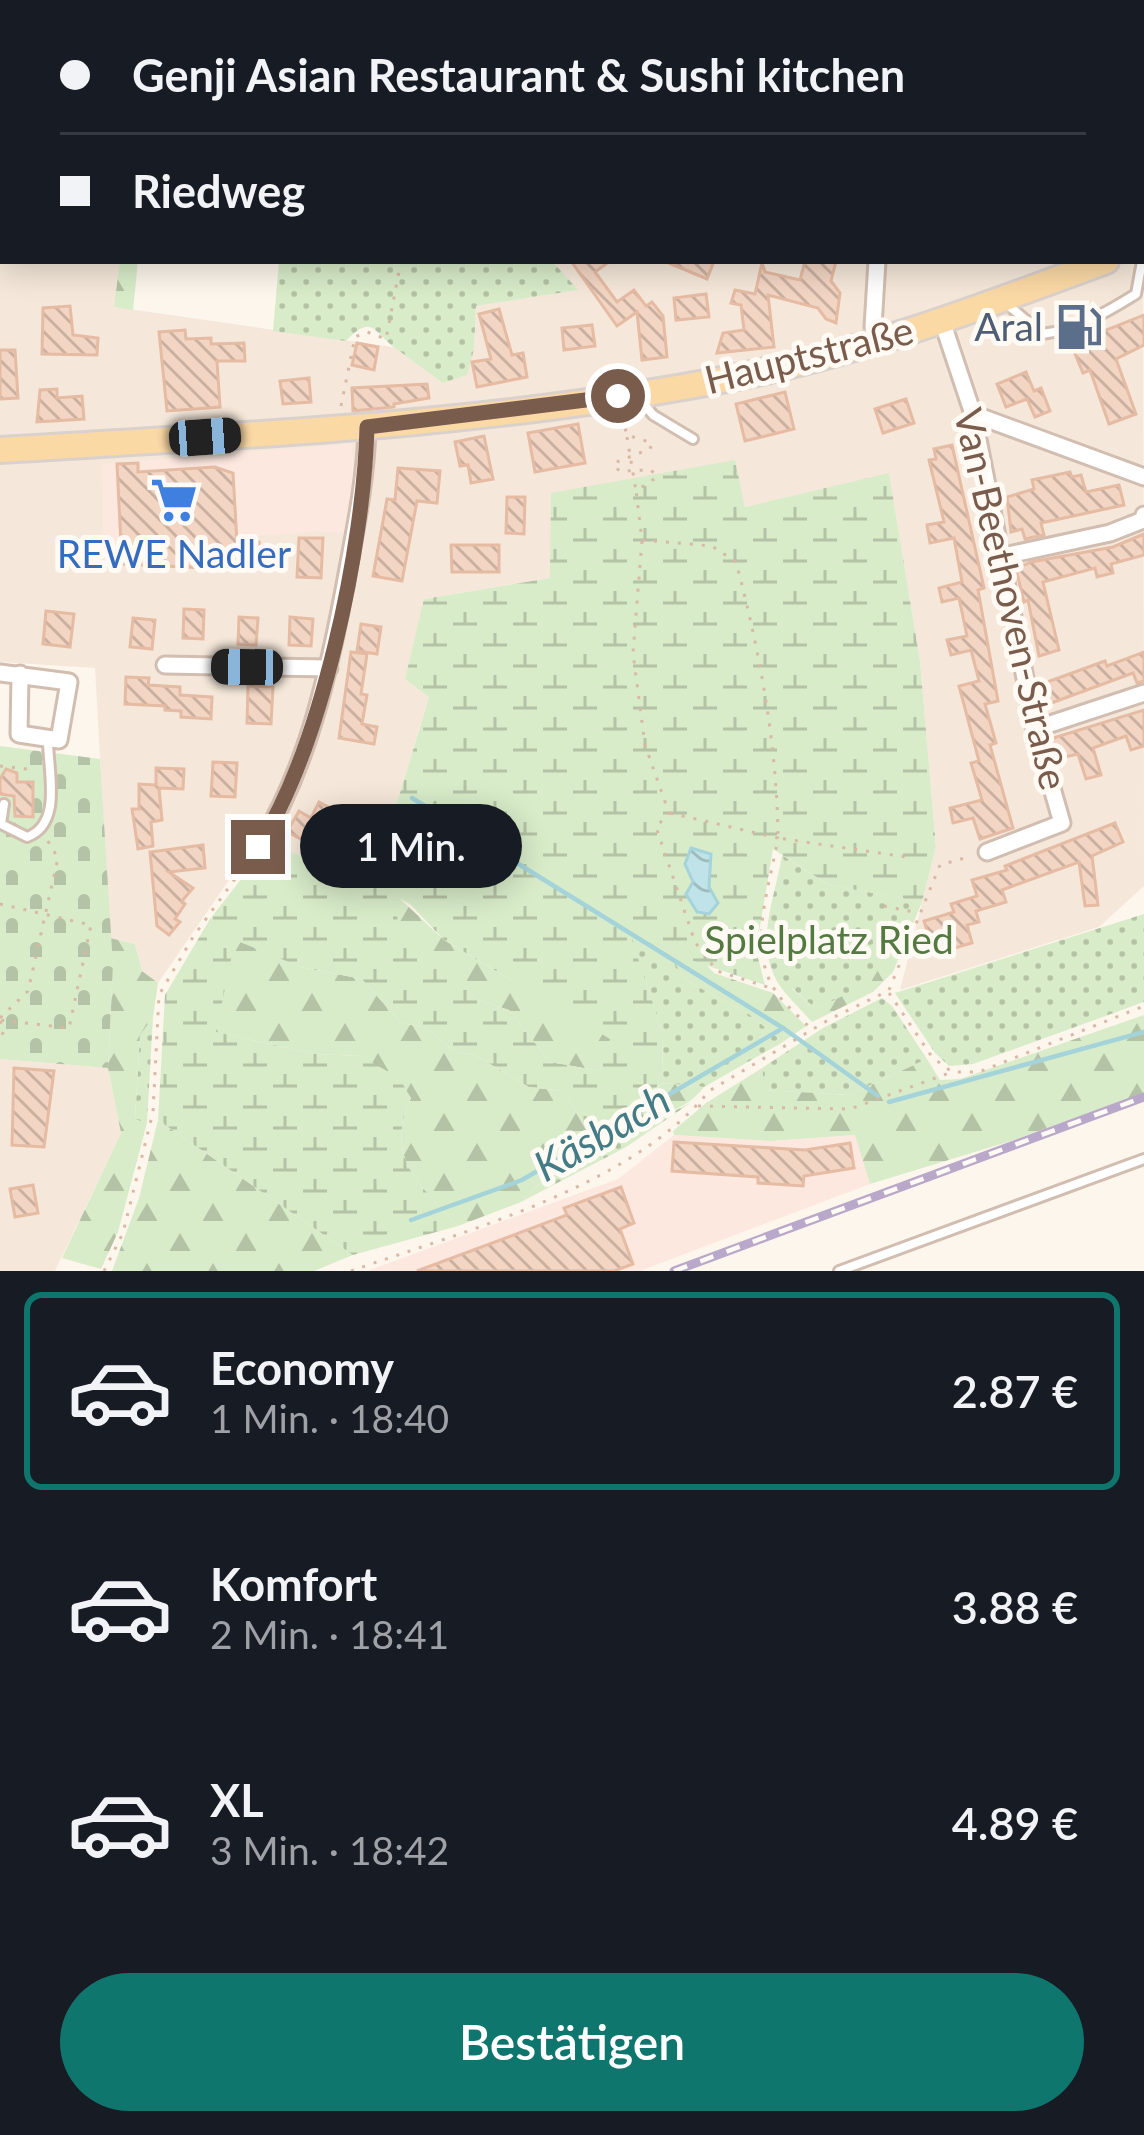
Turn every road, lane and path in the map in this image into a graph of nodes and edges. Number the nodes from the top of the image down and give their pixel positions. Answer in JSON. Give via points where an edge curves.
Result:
{"nodes":[{"id":1,"x":400,"y":264,"type":"edge"},
{"id":2,"x":877,"y":264,"type":"edge"},
{"id":3,"x":1098,"y":264,"type":"edge"},
{"id":4,"x":1141,"y":264,"type":"edge"},
{"id":5,"x":1004,"y":298,"type":"junction"},
{"id":6,"x":942,"y":321,"type":"junction"},
{"id":7,"x":877,"y":340,"type":"junction"},
{"id":8,"x":627,"y":395,"type":"junction"},
{"id":9,"x":340,"y":414,"type":"dead end"},
{"id":10,"x":973,"y":415,"type":"junction"},
{"id":11,"x":367,"y":427,"type":"junction"},
{"id":12,"x":627,"y":435,"type":"junction"},
{"id":13,"x":693,"y":439,"type":"dead end"},
{"id":14,"x":0,"y":450,"type":"edge"},
{"id":15,"x":631,"y":455,"type":"junction"},
{"id":16,"x":633,"y":470,"type":"junction"},
{"id":17,"x":1144,"y":477,"type":"edge"},
{"id":18,"x":636,"y":491,"type":"junction"},
{"id":19,"x":1144,"y":515,"type":"edge"},
{"id":20,"x":642,"y":540,"type":"junction"},
{"id":21,"x":999,"y":557,"type":"junction"},
{"id":22,"x":165,"y":665,"type":"dead end"},
{"id":23,"x":329,"y":668,"type":"junction"},
{"id":24,"x":0,"y":673,"type":"edge"},
{"id":25,"x":20,"y":674,"type":"junction"},
{"id":26,"x":1144,"y":693,"type":"edge"},
{"id":27,"x":1035,"y":728,"type":"junction"},
{"id":28,"x":48,"y":739,"type":"junction"},
{"id":29,"x":0,"y":766,"type":"edge"},
{"id":30,"x":48,"y":772,"type":"junction"},
{"id":31,"x":4,"y":804,"type":"dead end"},
{"id":32,"x":669,"y":813,"type":"junction"},
{"id":33,"x":40,"y":832,"type":"junction"},
{"id":34,"x":778,"y":838,"type":"junction"},
{"id":35,"x":258,"y":847,"type":"joint"},
{"id":36,"x":987,"y":852,"type":"joint"},
{"id":37,"x":906,"y":857,"type":"dead end"},
{"id":38,"x":0,"y":904,"type":"edge"},
{"id":39,"x":884,"y":906,"type":"dead end"},
{"id":40,"x":920,"y":913,"type":"junction"},
{"id":41,"x":45,"y":914,"type":"junction"},
{"id":42,"x":774,"y":989,"type":"junction"},
{"id":43,"x":888,"y":991,"type":"junction"},
{"id":44,"x":1144,"y":1006,"type":"edge"},
{"id":45,"x":0,"y":1020,"type":"edge"},
{"id":46,"x":811,"y":1030,"type":"junction"},
{"id":47,"x":0,"y":1040,"type":"edge"},
{"id":48,"x":952,"y":1072,"type":"junction"},
{"id":49,"x":697,"y":1106,"type":"junction"},
{"id":50,"x":1144,"y":1159,"type":"edge"},
{"id":51,"x":104,"y":1271,"type":"edge"},
{"id":52,"x":351,"y":1271,"type":"edge"},
{"id":53,"x":839,"y":1271,"type":"edge"}],
"edges":[{"from":1,"to":9,"type":"path","via":[[386,339],[355,337]]},
{"from":2,"to":7,"type":"street"},
{"from":3,"to":5,"type":"main road","name":"Hauptstraße"},
{"from":4,"to":5,"type":"lane","via":[[1136,295],[1060,332],[1042,334]]},
{"from":5,"to":6,"type":"main road","name":"Hauptstraße"},
{"from":6,"to":7,"type":"main road","name":"Hauptstraße"},
{"from":6,"to":10,"type":"street","name":"Van-Beethoven-Straße"},
{"from":7,"to":8,"type":"main road","name":"Hauptstraße","via":[[744,376]]},
{"from":8,"to":11,"type":"main road","name":"Hauptstraße"},
{"from":8,"to":12,"type":"path"},
{"from":8,"to":13,"type":"lane"},
{"from":10,"to":17,"type":"street"},
{"from":10,"to":21,"type":"street","name":"Van-Beethoven-Straße"},
{"from":11,"to":14,"type":"main road","name":"Hauptstraße"},
{"from":11,"to":23,"type":"street","via":[[367,470]]},
{"from":12,"to":15,"type":"path"},
{"from":12,"to":15,"type":"path","via":[[652,443]]},
{"from":15,"to":16,"type":"path"},
{"from":15,"to":16,"type":"path","via":[[614,463]]},
{"from":16,"to":18,"type":"path"},
{"from":16,"to":18,"type":"path","via":[[657,477]]},
{"from":18,"to":20,"type":"path"},
{"from":19,"to":21,"type":"street","via":[[1110,533]]},
{"from":20,"to":32,"type":"path","via":[[633,653],[645,745]]},
{"from":20,"to":34,"type":"path","via":[[712,546],[736,562],[754,631]]},
{"from":21,"to":27,"type":"street","name":"Van-Beethoven-Straße"},
{"from":22,"to":23,"type":"street"},
{"from":23,"to":35,"type":"street","via":[[281,811]]},
{"from":24,"to":25,"type":"street"},
{"from":25,"to":28,"type":"street","via":[[19,734]]},
{"from":25,"to":28,"type":"street","via":[[69,682],[59,740]]},
{"from":26,"to":27,"type":"street"},
{"from":27,"to":36,"type":"street","name":"Van-Beethoven-Straße","via":[[1062,823]]},
{"from":28,"to":30,"type":"lane"},
{"from":29,"to":30,"type":"path"},
{"from":30,"to":33,"type":"lane","via":[[49,820]]},
{"from":31,"to":33,"type":"lane","via":[[1,824],[27,837]]},
{"from":32,"to":34,"type":"path"},
{"from":32,"to":42,"type":"path","via":[[656,827],[695,942],[717,971]]},
{"from":33,"to":41,"type":"path","via":[[58,858]]},
{"from":34,"to":37,"type":"path"},
{"from":34,"to":42,"type":"path","via":[[762,931]]},
{"from":35,"to":51,"type":"path","via":[[159,995],[153,1112],[123,1233]]},
{"from":36,"to":40,"type":"path","via":[[940,865]]},
{"from":38,"to":41,"type":"path"},
{"from":39,"to":40,"type":"path"},
{"from":40,"to":43,"type":"path"},
{"from":41,"to":45,"type":"path","via":[[28,991]]},
{"from":41,"to":45,"type":"path","via":[[92,925],[69,1028]]},
{"from":42,"to":46,"type":"path"},
{"from":43,"to":46,"type":"path"},
{"from":43,"to":48,"type":"path","via":[[932,1058]]},
{"from":44,"to":48,"type":"path","via":[[979,1072]]},
{"from":45,"to":47,"type":"path"},
{"from":46,"to":49,"type":"path"},
{"from":48,"to":49,"type":"path","via":[[850,1109]]},
{"from":49,"to":52,"type":"path","via":[[636,1156],[571,1189]]},
{"from":50,"to":53,"type":"lane"}]}
